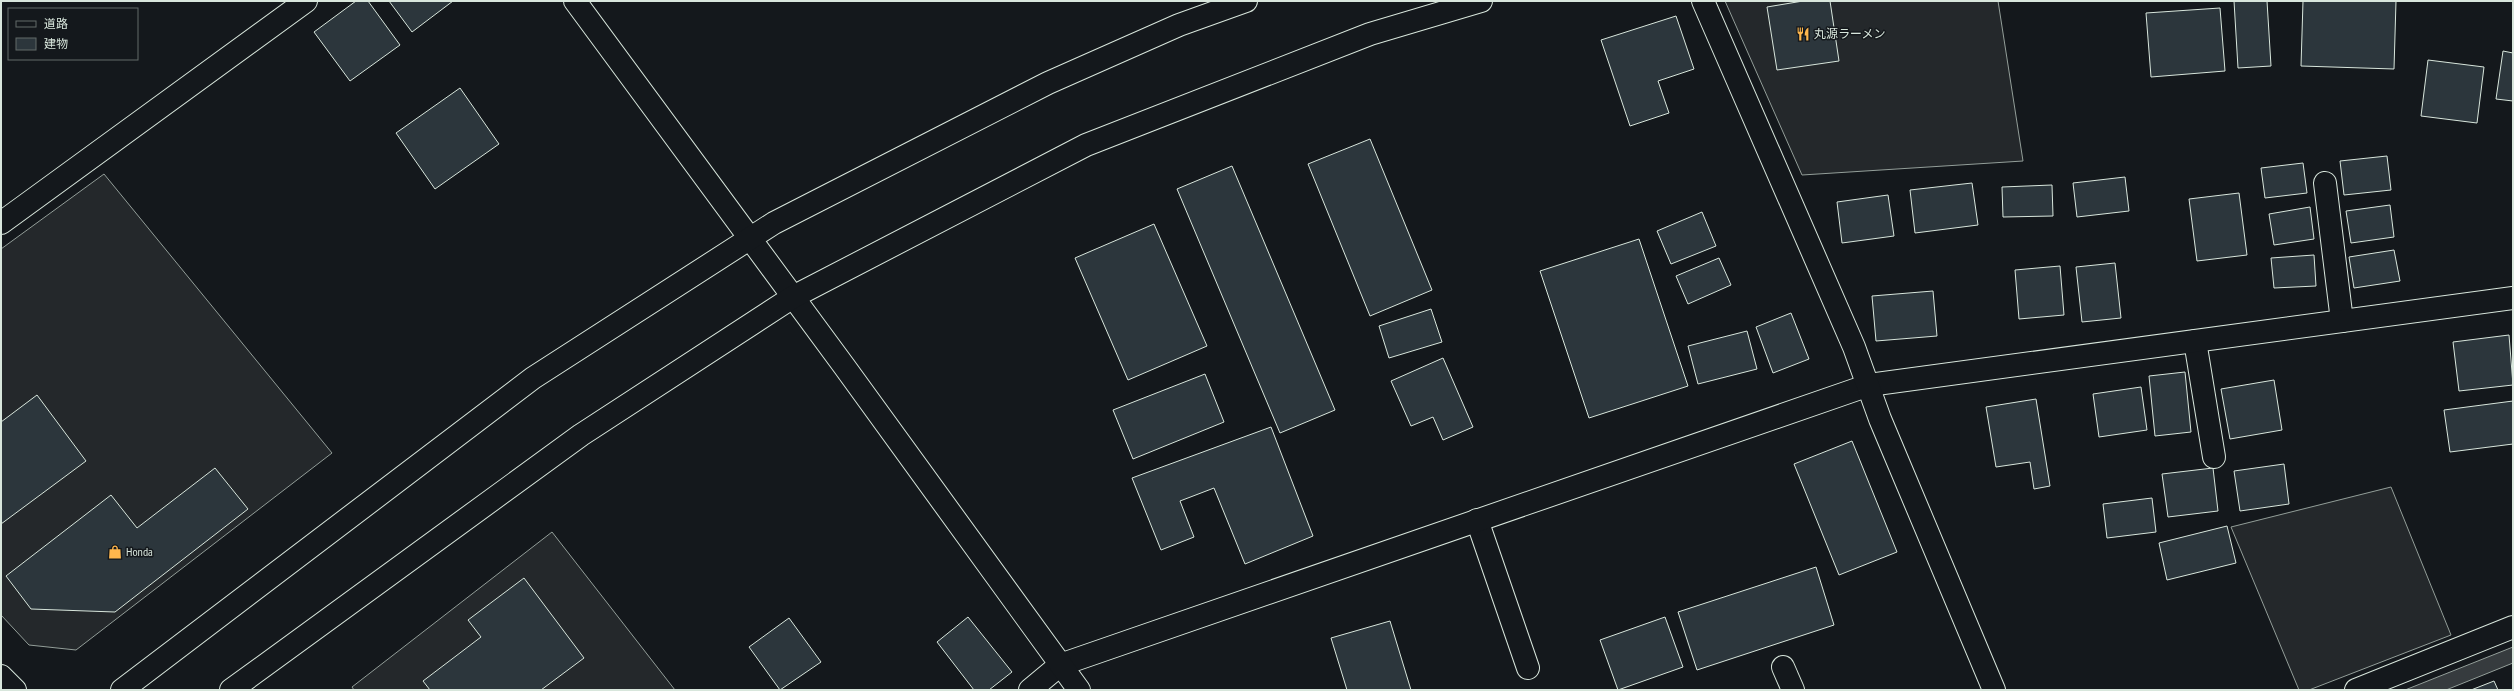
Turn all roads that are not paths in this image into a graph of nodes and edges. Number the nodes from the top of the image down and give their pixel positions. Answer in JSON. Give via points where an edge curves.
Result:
{"nodes":[{"id":1,"x":306,"y":1,"type":"edge"},
{"id":2,"x":575,"y":1,"type":"edge"},
{"id":3,"x":1246,"y":1,"type":"edge"},
{"id":4,"x":1480,"y":1,"type":"edge"},
{"id":5,"x":1703,"y":1,"type":"edge"},
{"id":6,"x":2325,"y":183,"type":"dead end"},
{"id":7,"x":1,"y":223,"type":"edge"},
{"id":8,"x":751,"y":239,"type":"junction"},
{"id":9,"x":794,"y":297,"type":"junction"},
{"id":10,"x":2513,"y":298,"type":"edge"},
{"id":11,"x":2342,"y":320,"type":"junction"},
{"id":12,"x":2195,"y":341,"type":"junction"},
{"id":13,"x":1869,"y":386,"type":"junction"},
{"id":14,"x":2214,"y":456,"type":"dead end"},
{"id":15,"x":1478,"y":520,"type":"junction"},
{"id":16,"x":2513,"y":627,"type":"edge"},
{"id":17,"x":1060,"y":665,"type":"junction"},
{"id":18,"x":1783,"y":667,"type":"dead end"},
{"id":19,"x":1528,"y":668,"type":"dead end"},
{"id":20,"x":1,"y":676,"type":"edge"},
{"id":21,"x":237,"y":687,"type":"edge"},
{"id":22,"x":15,"y":690,"type":"edge"},
{"id":23,"x":122,"y":690,"type":"edge"},
{"id":24,"x":1030,"y":690,"type":"edge"},
{"id":25,"x":1079,"y":690,"type":"edge"},
{"id":26,"x":1792,"y":690,"type":"edge"},
{"id":27,"x":1994,"y":690,"type":"edge"},
{"id":28,"x":2356,"y":690,"type":"edge"}],
"edges":[{"from":1,"to":7,"type":"street"},
{"from":2,"to":8,"type":"street"},
{"from":3,"to":8,"type":"street","via":[[1179,25],[1048,83],[774,223]]},
{"from":4,"to":9,"type":"street","via":[[1370,34],[1086,146]]},
{"from":5,"to":13,"type":"street"},
{"from":6,"to":11,"type":"street"},
{"from":8,"to":9,"type":"street"},
{"from":8,"to":23,"type":"street","via":[[533,378]]},
{"from":9,"to":17,"type":"street"},
{"from":9,"to":21,"type":"street","via":[[581,435]]},
{"from":10,"to":11,"type":"street"},
{"from":11,"to":12,"type":"street"},
{"from":12,"to":13,"type":"street"},
{"from":12,"to":14,"type":"street"},
{"from":13,"to":15,"type":"street"},
{"from":13,"to":27,"type":"street","via":[[1880,419]]},
{"from":15,"to":17,"type":"street"},
{"from":15,"to":19,"type":"street"},
{"from":16,"to":28,"type":"street"},
{"from":17,"to":24,"type":"street"},
{"from":17,"to":25,"type":"street"},
{"from":18,"to":26,"type":"street"},
{"from":20,"to":22,"type":"street"}]}
